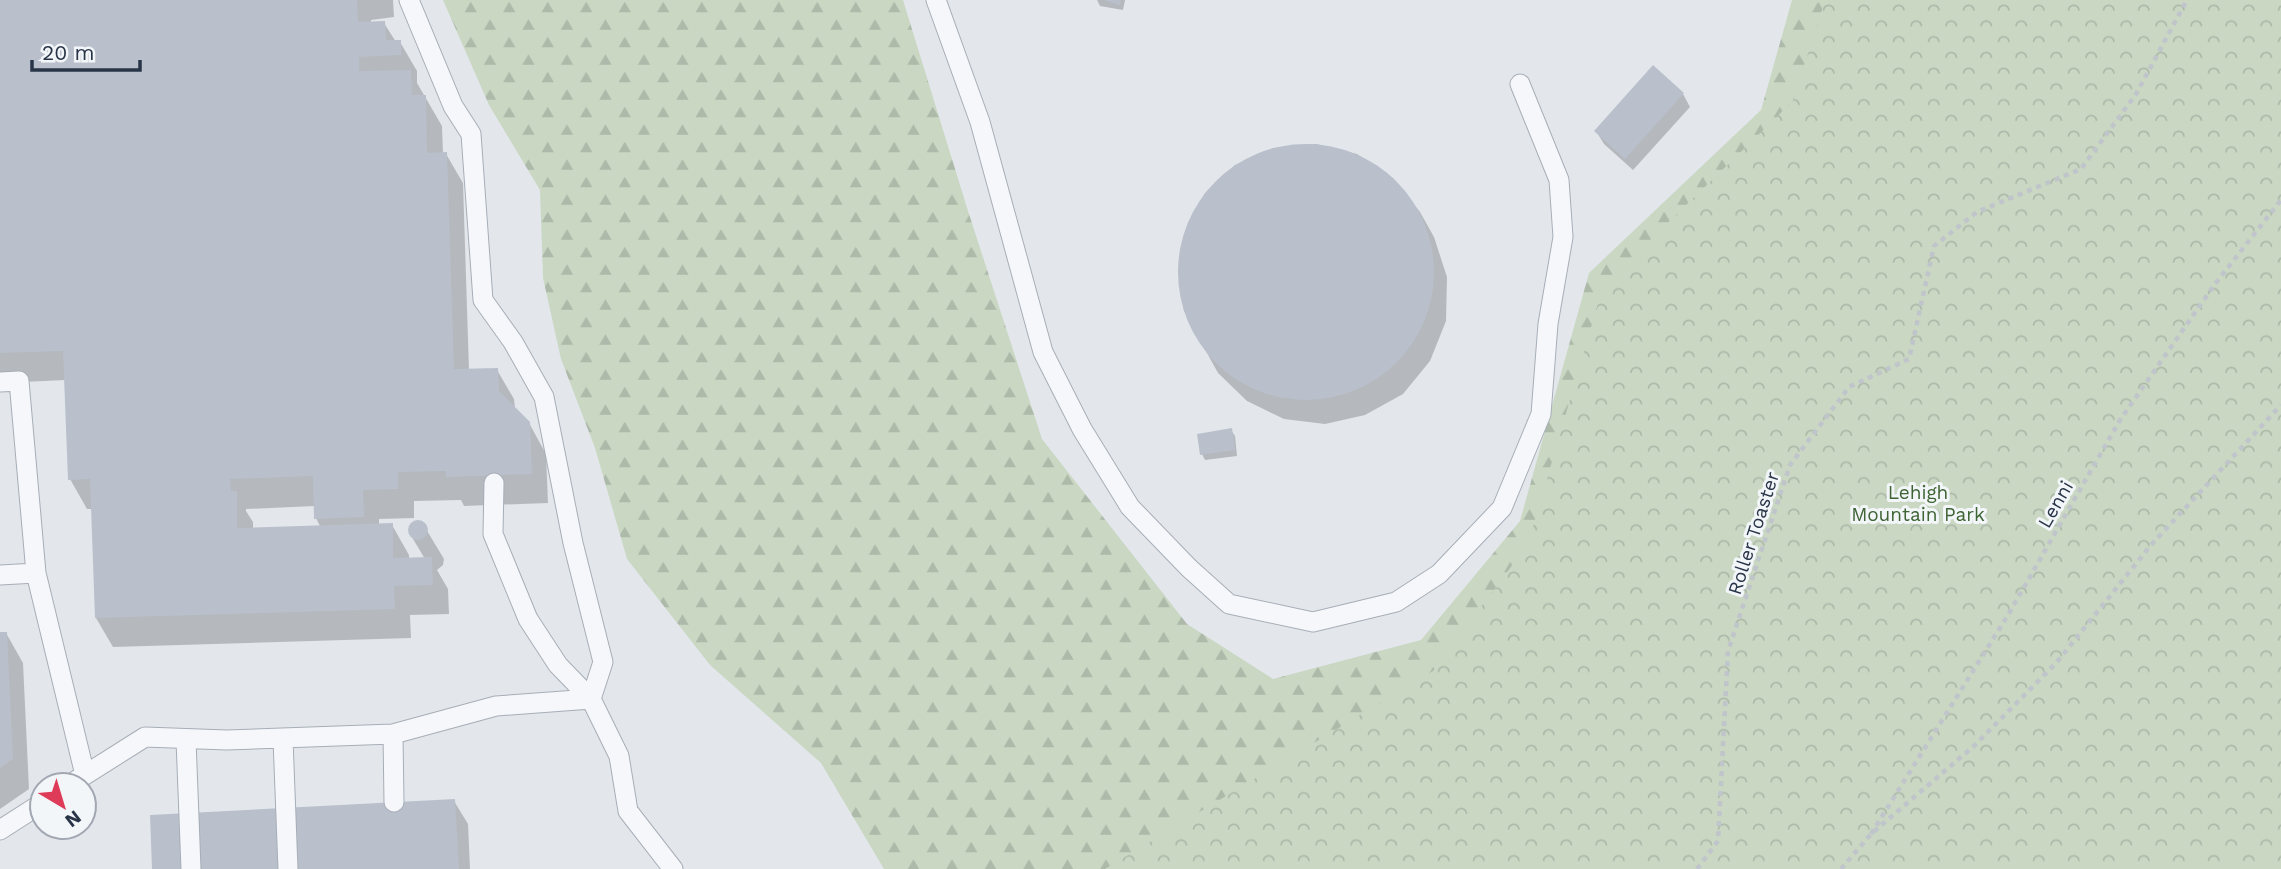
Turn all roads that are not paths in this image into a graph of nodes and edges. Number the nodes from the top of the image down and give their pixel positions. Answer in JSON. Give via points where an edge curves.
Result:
{"nodes":[{"id":1,"x":409,"y":0,"type":"edge"},
{"id":2,"x":936,"y":0,"type":"edge"},
{"id":3,"x":1520,"y":84,"type":"dead end"},
{"id":4,"x":0,"y":382,"type":"edge"},
{"id":5,"x":494,"y":483,"type":"dead end"},
{"id":6,"x":36,"y":573,"type":"junction"},
{"id":7,"x":0,"y":575,"type":"edge"},
{"id":8,"x":591,"y":699,"type":"junction"},
{"id":9,"x":393,"y":733,"type":"junction"},
{"id":10,"x":282,"y":739,"type":"junction"},
{"id":11,"x":186,"y":740,"type":"junction"},
{"id":12,"x":75,"y":771,"type":"edge"},
{"id":13,"x":91,"y":771,"type":"edge"},
{"id":14,"x":394,"y":802,"type":"dead end"},
{"id":15,"x":28,"y":812,"type":"edge"},
{"id":16,"x":0,"y":830,"type":"edge"},
{"id":17,"x":191,"y":869,"type":"edge"},
{"id":18,"x":288,"y":869,"type":"edge"},
{"id":19,"x":673,"y":869,"type":"edge"}],
"edges":[{"from":1,"to":8,"type":"lane","via":[[453,106],[471,134],[483,300],[544,397],[603,662]]},
{"from":2,"to":3,"type":"lane","via":[[980,122],[1044,352],[1082,429],[1130,507],[1229,604],[1313,622],[1396,602],[1439,574],[1502,508],[1541,414],[1548,324],[1563,237],[1559,180]]},
{"from":4,"to":6,"type":"lane","via":[[19,381]]},
{"from":5,"to":8,"type":"lane","via":[[493,534],[528,619],[558,665]]},
{"from":6,"to":7,"type":"lane"},
{"from":6,"to":12,"type":"lane"},
{"from":8,"to":9,"type":"lane","via":[[496,706]]},
{"from":8,"to":19,"type":"lane","via":[[619,755],[628,811]]},
{"from":9,"to":10,"type":"lane"},
{"from":9,"to":14,"type":"lane"},
{"from":10,"to":11,"type":"lane"},
{"from":10,"to":18,"type":"lane"},
{"from":11,"to":13,"type":"lane","via":[[145,737]]},
{"from":11,"to":17,"type":"lane"},
{"from":15,"to":16,"type":"lane"}]}
